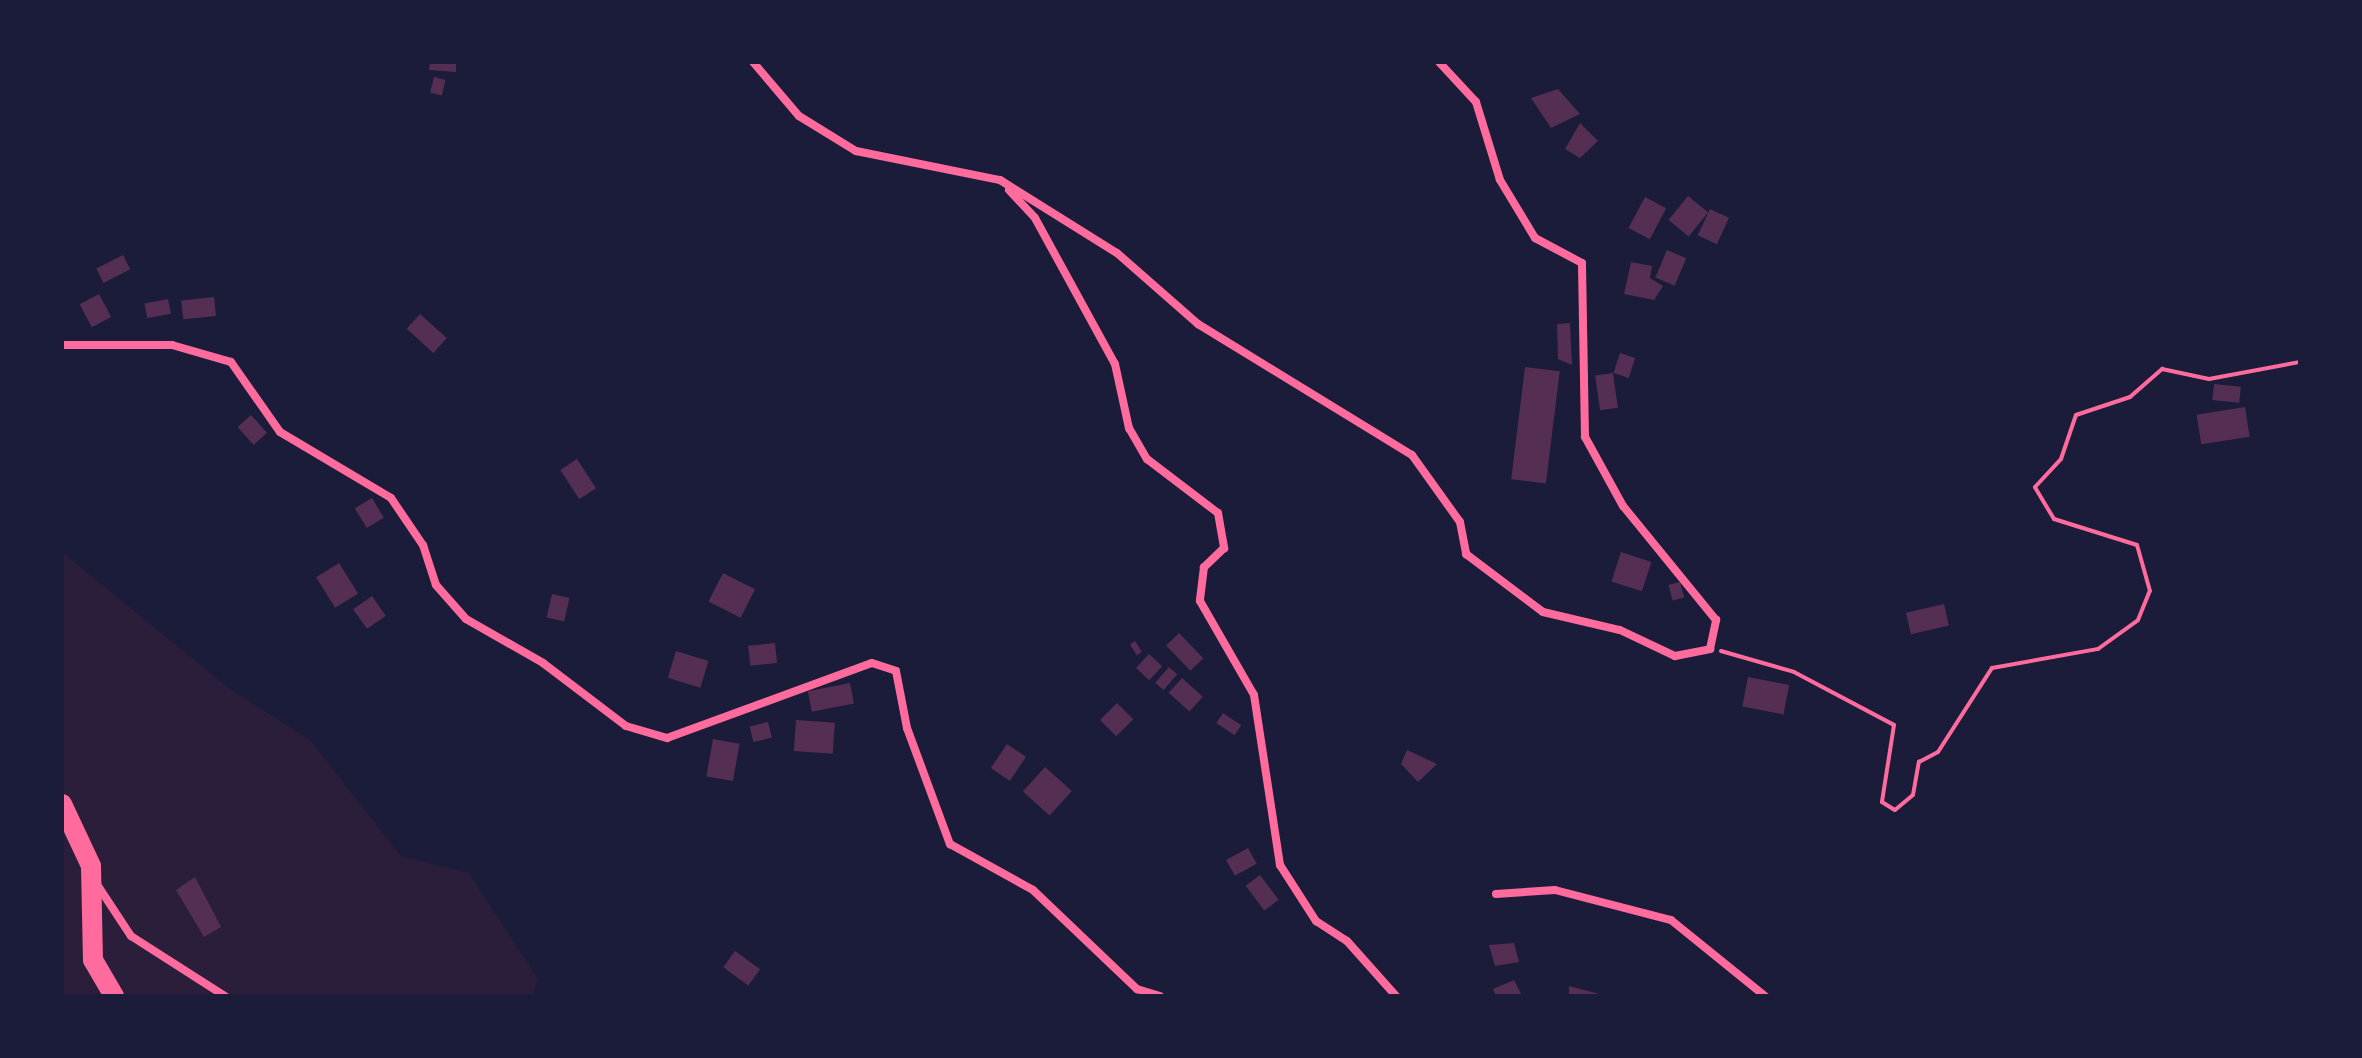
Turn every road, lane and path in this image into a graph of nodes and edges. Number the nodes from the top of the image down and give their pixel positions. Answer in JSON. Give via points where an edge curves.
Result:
{"nodes":[{"id":1,"x":753,"y":62,"type":"edge"},
{"id":2,"x":1439,"y":62,"type":"edge"},
{"id":3,"x":1000,"y":180,"type":"junction"},
{"id":4,"x":62,"y":345,"type":"edge"},
{"id":5,"x":2300,"y":362,"type":"edge"},
{"id":6,"x":1710,"y":649,"type":"junction"},
{"id":7,"x":62,"y":804,"type":"edge"},
{"id":8,"x":91,"y":866,"type":"junction"},
{"id":9,"x":1496,"y":894,"type":"dead end"},
{"id":10,"x":114,"y":996,"type":"edge"},
{"id":11,"x":225,"y":996,"type":"edge"},
{"id":12,"x":1160,"y":996,"type":"edge"},
{"id":13,"x":1396,"y":996,"type":"edge"},
{"id":14,"x":1765,"y":996,"type":"edge"}],
"edges":[{"from":1,"to":3,"type":"street","via":[[799,116],[856,151]]},
{"from":2,"to":6,"type":"street","via":[[1476,102],[1500,180],[1535,238],[1582,263],[1585,437],[1623,506],[1716,620]]},
{"from":3,"to":6,"type":"street","via":[[1117,253],[1198,324],[1412,455],[1460,522],[1466,554],[1543,612],[1620,630],[1675,656]]},
{"from":3,"to":13,"type":"street","via":[[1035,218],[1115,364],[1129,428],[1147,459],[1218,513],[1224,548],[1204,567],[1200,601],[1254,695],[1280,865],[1316,921],[1347,941]]},
{"from":4,"to":12,"type":"street","via":[[172,345],[231,362],[280,432],[391,498],[423,545],[436,585],[466,619],[543,663],[626,726],[667,738],[872,663],[896,671],[907,728],[950,844],[1033,890],[1137,989]]},
{"from":5,"to":6,"type":"path","via":[[2209,379],[2162,369],[2130,397],[2076,415],[2061,459],[2035,487],[2054,519],[2137,545],[2150,591],[2138,620],[2098,649],[1992,668],[1938,752],[1919,762],[1913,795],[1895,810],[1882,802],[1894,725],[1794,672]]},
{"from":7,"to":8,"type":"main road"},
{"from":8,"to":10,"type":"main road","via":[[93,960]]},
{"from":8,"to":11,"type":"street","via":[[105,903],[131,936]]},
{"from":9,"to":14,"type":"street","via":[[1555,890],[1671,920]]}]}
